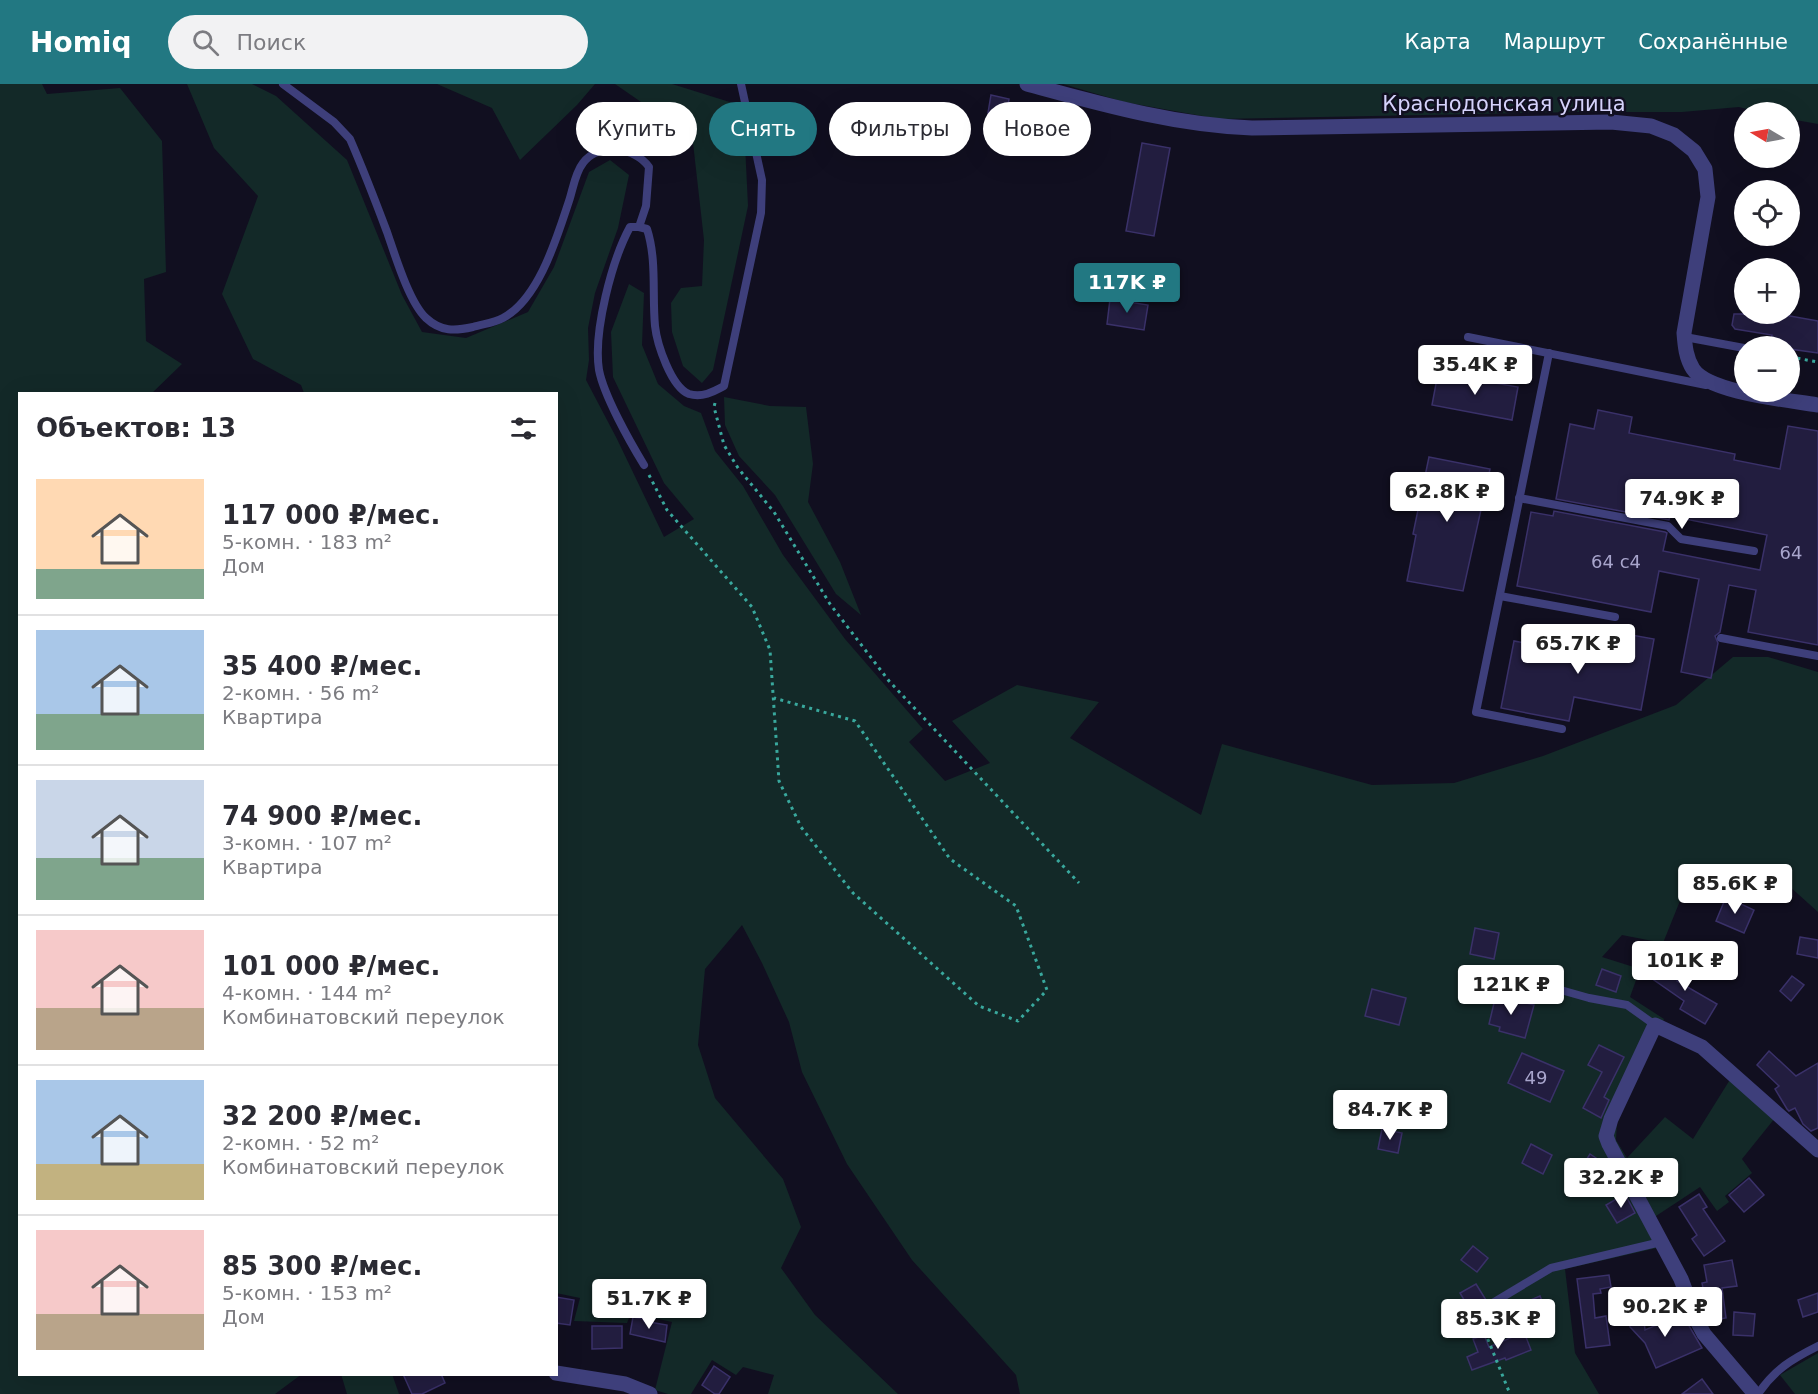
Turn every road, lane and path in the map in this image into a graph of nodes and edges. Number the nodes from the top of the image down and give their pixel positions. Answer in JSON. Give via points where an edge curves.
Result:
{"nodes":[{"id":1,"x":283,"y":84,"type":"edge"},
{"id":2,"x":741,"y":84,"type":"edge"},
{"id":3,"x":1026,"y":84,"type":"edge"},
{"id":4,"x":639,"y":227,"type":"junction"},
{"id":5,"x":1468,"y":337,"type":"dead end"},
{"id":6,"x":1684,"y":337,"type":"junction"},
{"id":7,"x":1734,"y":346,"type":"edge"},
{"id":8,"x":1549,"y":353,"type":"junction"},
{"id":9,"x":1800,"y":359,"type":"edge"},
{"id":10,"x":1818,"y":362,"type":"edge"},
{"id":11,"x":724,"y":386,"type":"junction"},
{"id":12,"x":1725,"y":389,"type":"junction"},
{"id":13,"x":1734,"y":390,"type":"edge"},
{"id":14,"x":1800,"y":402,"type":"edge"},
{"id":15,"x":1818,"y":405,"type":"edge"},
{"id":16,"x":644,"y":465,"type":"joint"},
{"id":17,"x":1520,"y":498,"type":"junction"},
{"id":18,"x":1754,"y":552,"type":"dead end"},
{"id":19,"x":1500,"y":596,"type":"junction"},
{"id":20,"x":1615,"y":616,"type":"dead end"},
{"id":21,"x":1721,"y":638,"type":"dead end"},
{"id":22,"x":1818,"y":656,"type":"edge"},
{"id":23,"x":774,"y":698,"type":"junction"},
{"id":24,"x":1562,"y":729,"type":"dead end"},
{"id":25,"x":1079,"y":883,"type":"dead end"},
{"id":26,"x":1515,"y":974,"type":"dead end"},
{"id":27,"x":1654,"y":1025,"type":"junction"},
{"id":28,"x":1818,"y":1150,"type":"edge"},
{"id":29,"x":1661,"y":1242,"type":"junction"},
{"id":30,"x":1481,"y":1322,"type":"joint"},
{"id":31,"x":1818,"y":1346,"type":"edge"},
{"id":32,"x":558,"y":1373,"type":"edge"},
{"id":33,"x":650,"y":1394,"type":"edge"},
{"id":34,"x":1510,"y":1394,"type":"edge"},
{"id":35,"x":1756,"y":1394,"type":"edge"}],
"edges":[{"from":1,"to":4,"type":"lane","via":[[350,139],[407,286],[425,317],[447,330],[505,317],[537,282],[581,165],[590,154],[608,149],[630,153],[650,167],[646,206]]},
{"from":2,"to":11,"type":"lane","via":[[762,180],[761,213]]},
{"from":3,"to":6,"type":"street","name":"Краснодонская улица","via":[[1176,121],[1213,126],[1611,122],[1650,126],[1674,135],[1694,152],[1705,169],[1708,197]]},
{"from":4,"to":11,"type":"lane","via":[[647,230],[651,243],[655,328],[674,381],[688,393],[698,395]]},
{"from":4,"to":16,"type":"lane","via":[[630,227],[609,284],[598,352],[599,371],[613,407]]},
{"from":5,"to":8,"type":"lane"},
{"from":6,"to":7,"type":"lane"},
{"from":6,"to":12,"type":"street","name":"Краснодонская улица","via":[[1694,371],[1708,383]]},
{"from":8,"to":12,"type":"lane"},
{"from":8,"to":17,"type":"lane"},
{"from":9,"to":10,"type":"path"},
{"from":11,"to":25,"type":"path","via":[[714,407],[724,445],[774,512],[830,604],[889,681]]},
{"from":12,"to":13,"type":"street","name":"Краснодонская улица"},
{"from":14,"to":15,"type":"street","name":"Краснодонская улица"},
{"from":16,"to":23,"type":"path","via":[[667,510],[752,607],[770,650]]},
{"from":17,"to":18,"type":"lane","via":[[1668,526],[1681,539]]},
{"from":17,"to":19,"type":"lane"},
{"from":19,"to":20,"type":"lane"},
{"from":19,"to":24,"type":"lane","via":[[1476,711]]},
{"from":21,"to":22,"type":"lane"},
{"from":23,"to":23,"type":"path","via":[[779,781],[801,827],[853,892],[980,1006],[1018,1021],[1047,990],[1016,906],[950,859],[855,721]]},
{"from":26,"to":27,"type":"lane","via":[[1627,1005]]},
{"from":27,"to":28,"type":"street","via":[[1702,1047]]},
{"from":27,"to":29,"type":"street","via":[[1606,1136]]},
{"from":29,"to":30,"type":"lane","via":[[1551,1268],[1486,1307]]},
{"from":29,"to":35,"type":"street","via":[[1704,1334]]},
{"from":30,"to":34,"type":"path"},
{"from":31,"to":35,"type":"lane","via":[[1791,1360]]},
{"from":32,"to":33,"type":"street","via":[[625,1384]]}]}
